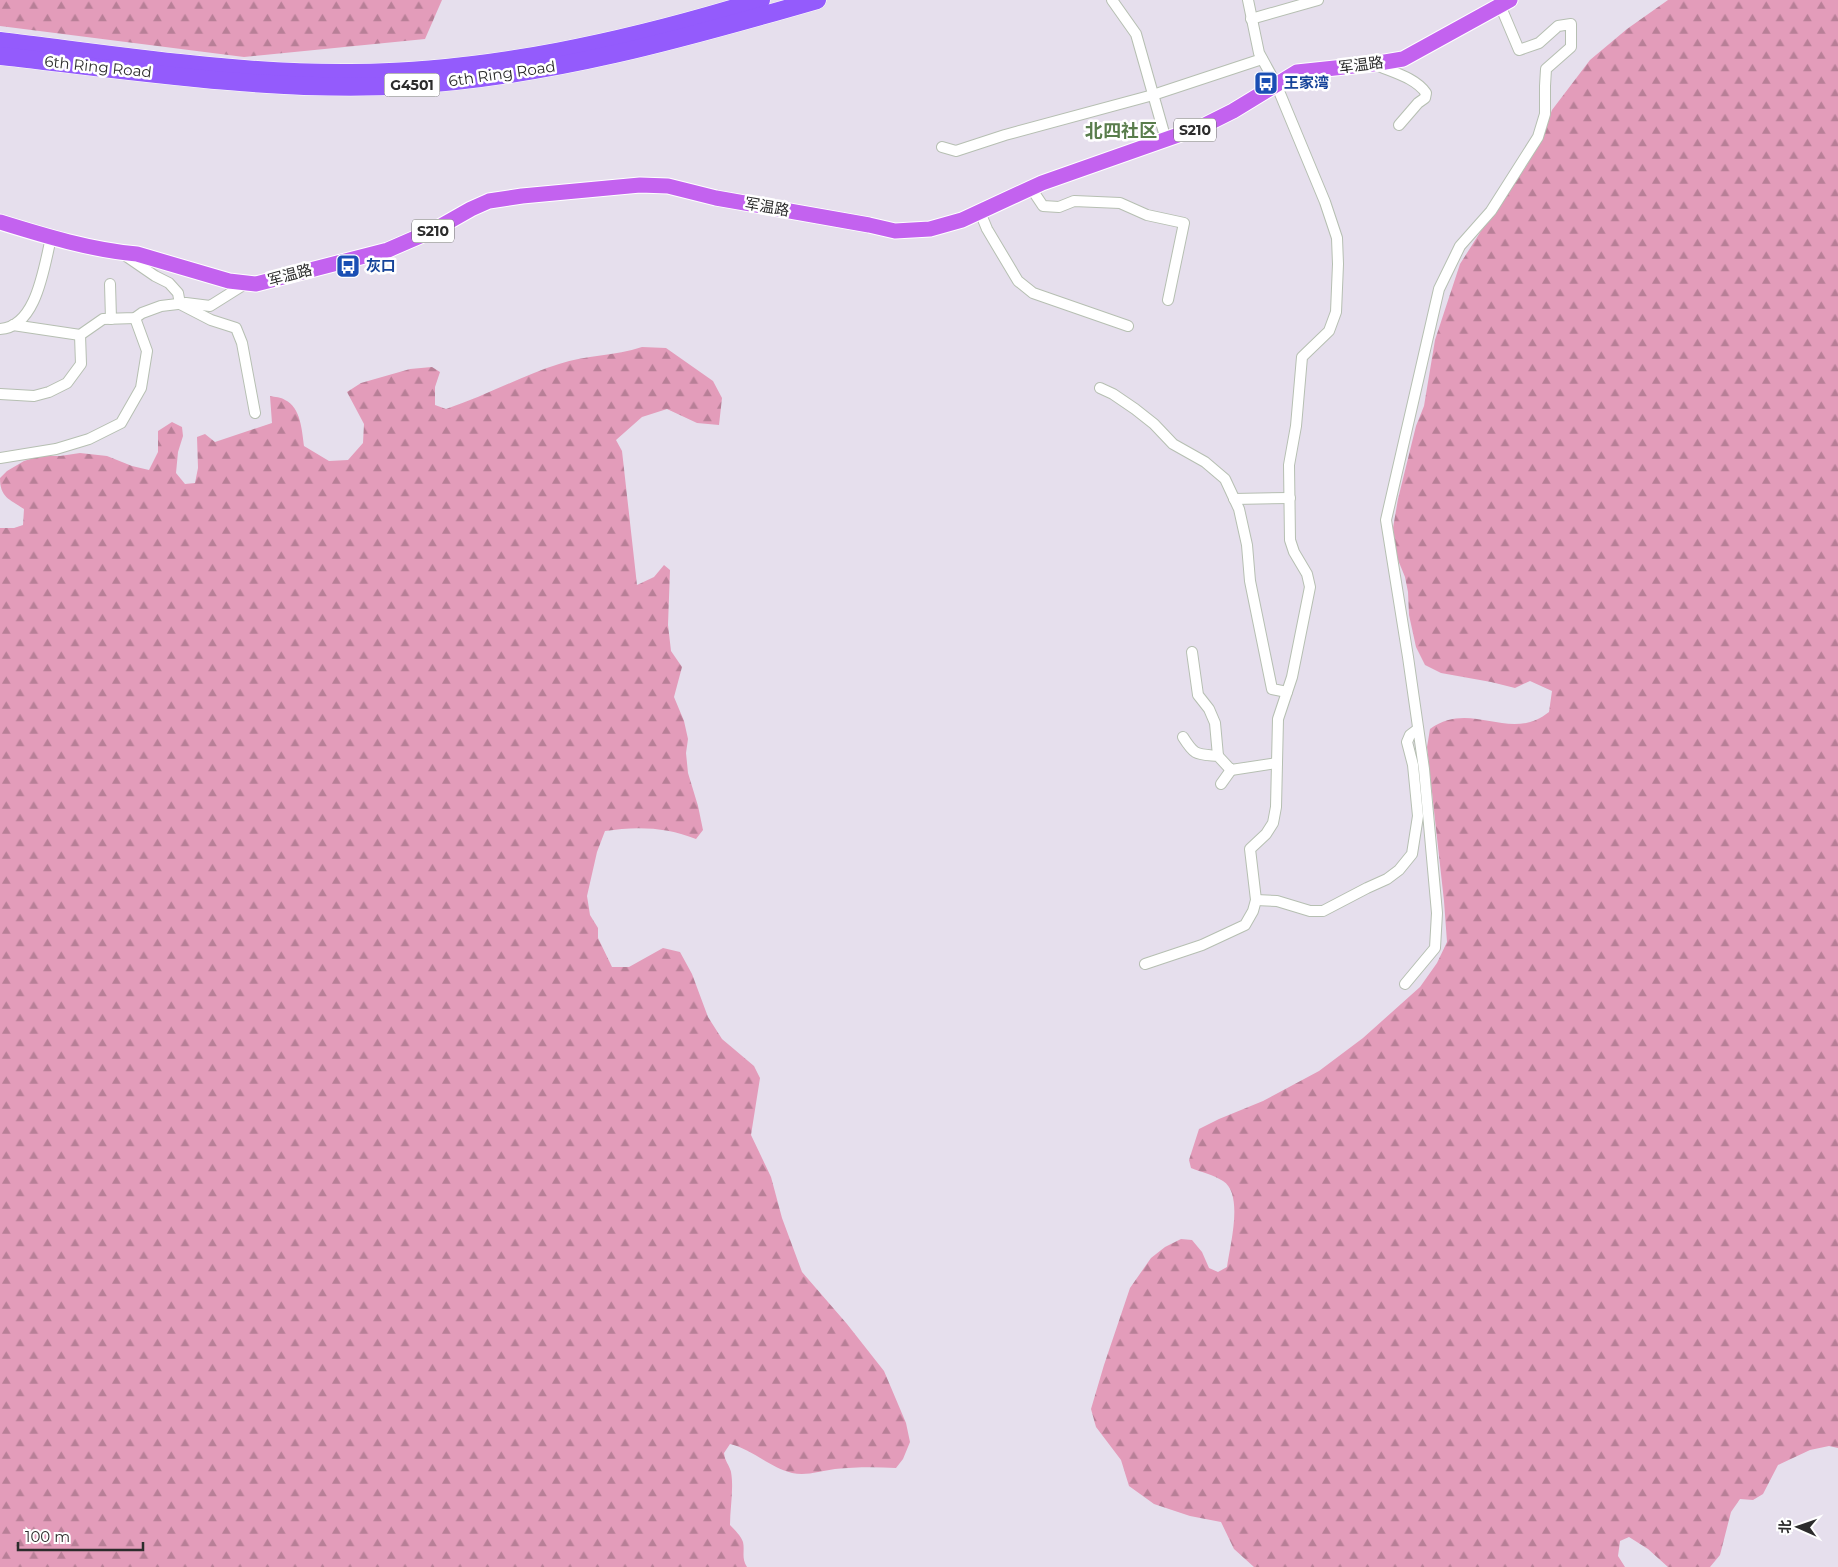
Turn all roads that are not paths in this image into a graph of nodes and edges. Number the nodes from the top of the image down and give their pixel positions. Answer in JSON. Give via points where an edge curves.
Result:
{"nodes":[{"id":1,"x":761,"y":0,"type":"edge"},
{"id":2,"x":817,"y":0,"type":"edge"},
{"id":3,"x":1112,"y":0,"type":"edge"},
{"id":4,"x":1248,"y":0,"type":"edge"},
{"id":5,"x":1318,"y":0,"type":"edge"},
{"id":6,"x":1505,"y":3,"type":"edge"},
{"id":7,"x":1251,"y":19,"type":"junction"},
{"id":8,"x":0,"y":41,"type":"edge"},
{"id":9,"x":0,"y":56,"type":"edge"},
{"id":10,"x":1262,"y":59,"type":"junction"},
{"id":11,"x":1373,"y":64,"type":"junction"},
{"id":12,"x":1276,"y":84,"type":"junction"},
{"id":13,"x":1153,"y":95,"type":"junction"},
{"id":14,"x":1399,"y":125,"type":"dead end"},
{"id":15,"x":1166,"y":140,"type":"junction"},
{"id":16,"x":942,"y":147,"type":"dead end"},
{"id":17,"x":1031,"y":188,"type":"junction"},
{"id":18,"x":980,"y":212,"type":"junction"},
{"id":19,"x":0,"y":222,"type":"edge"},
{"id":20,"x":51,"y":238,"type":"junction"},
{"id":21,"x":122,"y":253,"type":"junction"},
{"id":22,"x":110,"y":284,"type":"dead end"},
{"id":23,"x":245,"y":284,"type":"junction"},
{"id":24,"x":1168,"y":300,"type":"dead end"},
{"id":25,"x":180,"y":304,"type":"junction"},
{"id":26,"x":135,"y":318,"type":"junction"},
{"id":27,"x":111,"y":319,"type":"junction"},
{"id":28,"x":13,"y":325,"type":"junction"},
{"id":29,"x":1128,"y":326,"type":"dead end"},
{"id":30,"x":0,"y":329,"type":"edge"},
{"id":31,"x":80,"y":335,"type":"junction"},
{"id":32,"x":1100,"y":388,"type":"dead end"},
{"id":33,"x":0,"y":394,"type":"edge"},
{"id":34,"x":255,"y":413,"type":"dead end"},
{"id":35,"x":0,"y":458,"type":"edge"},
{"id":36,"x":1290,"y":498,"type":"junction"},
{"id":37,"x":1234,"y":499,"type":"junction"},
{"id":38,"x":1192,"y":652,"type":"dead end"},
{"id":39,"x":1287,"y":692,"type":"junction"},
{"id":40,"x":1418,"y":729,"type":"junction"},
{"id":41,"x":1183,"y":737,"type":"dead end"},
{"id":42,"x":1218,"y":756,"type":"junction"},
{"id":43,"x":1277,"y":763,"type":"junction"},
{"id":44,"x":1231,"y":770,"type":"junction"},
{"id":45,"x":1221,"y":784,"type":"dead end"},
{"id":46,"x":1256,"y":900,"type":"junction"},
{"id":47,"x":1145,"y":964,"type":"dead end"},
{"id":48,"x":1405,"y":984,"type":"dead end"}],
"edges":[{"from":1,"to":8,"type":"highway","name":"6th Ring Road","number":"G4501","via":[[549,54],[411,70],[351,73],[281,71]]},
{"from":2,"to":9,"type":"highway","name":"6th Ring Road","number":"G4501","via":[[653,46],[548,68],[411,85],[351,87],[210,79]]},
{"from":3,"to":13,"type":"street","via":[[1136,34]]},
{"from":4,"to":7,"type":"street"},
{"from":5,"to":7,"type":"street"},
{"from":6,"to":11,"type":"main road","name":"军温路","number":"S210","via":[[1403,59]]},
{"from":6,"to":40,"type":"street","via":[[1519,50],[1539,42],[1558,26],[1571,24],[1571,47],[1546,69],[1546,114],[1538,137],[1491,211],[1460,246],[1438,289],[1426,340],[1386,520]]},
{"from":7,"to":10,"type":"street"},
{"from":10,"to":12,"type":"street"},
{"from":10,"to":13,"type":"street"},
{"from":11,"to":12,"type":"main road","name":"军温路","number":"S210","via":[[1297,72]]},
{"from":11,"to":14,"type":"street","via":[[1414,80],[1426,93]]},
{"from":12,"to":15,"type":"main road","name":"军温路","number":"S210","via":[[1201,128]]},
{"from":12,"to":36,"type":"street","via":[[1325,202],[1338,246],[1336,312],[1330,332],[1302,357],[1289,465]]},
{"from":13,"to":15,"type":"street"},
{"from":13,"to":16,"type":"street","via":[[956,151]]},
{"from":15,"to":17,"type":"main road","name":"军温路","number":"S210"},
{"from":17,"to":18,"type":"main road","name":"军温路","number":"S210"},
{"from":17,"to":24,"type":"street","via":[[1043,206],[1059,207],[1074,201],[1120,203],[1147,215],[1184,223]]},
{"from":18,"to":23,"type":"main road","name":"军温路","number":"S210","via":[[930,229],[902,232],[716,198],[668,186],[640,185],[522,196],[489,201],[388,250],[256,284]]},
{"from":18,"to":29,"type":"street","via":[[1018,281],[1033,294]]},
{"from":19,"to":20,"type":"main road","name":"军温路","number":"S210"},
{"from":20,"to":21,"type":"main road","name":"军温路","number":"S210"},
{"from":20,"to":28,"type":"street","via":[[37,296],[22,320]]},
{"from":21,"to":23,"type":"main road","name":"军温路","number":"S210","via":[[137,254]]},
{"from":21,"to":25,"type":"street","via":[[169,282],[178,293]]},
{"from":22,"to":27,"type":"street"},
{"from":23,"to":25,"type":"street","via":[[210,306]]},
{"from":25,"to":26,"type":"street","via":[[162,306]]},
{"from":25,"to":34,"type":"street","via":[[236,328],[242,343]]},
{"from":26,"to":27,"type":"street"},
{"from":26,"to":35,"type":"street","via":[[147,351],[141,388],[121,423],[89,439],[56,449]]},
{"from":27,"to":31,"type":"street","via":[[103,319]]},
{"from":28,"to":30,"type":"street"},
{"from":28,"to":31,"type":"street"},
{"from":31,"to":33,"type":"street","via":[[81,364],[67,383],[34,396]]},
{"from":32,"to":37,"type":"street","via":[[1135,409],[1173,444],[1205,462],[1225,479]]},
{"from":36,"to":37,"type":"street"},
{"from":36,"to":39,"type":"street","via":[[1290,540],[1310,587]]},
{"from":37,"to":39,"type":"street","via":[[1247,545],[1250,581],[1272,689]]},
{"from":38,"to":42,"type":"street","via":[[1198,696],[1215,722]]},
{"from":39,"to":43,"type":"street","via":[[1278,719]]},
{"from":40,"to":46,"type":"street","via":[[1410,735],[1408,742],[1418,816],[1412,854],[1399,870],[1324,911]]},
{"from":40,"to":48,"type":"street","via":[[1438,913],[1435,948]]},
{"from":41,"to":42,"type":"street","via":[[1198,755]]},
{"from":42,"to":44,"type":"street"},
{"from":43,"to":44,"type":"street"},
{"from":43,"to":46,"type":"street","via":[[1273,823],[1250,849]]},
{"from":44,"to":45,"type":"street"},
{"from":46,"to":47,"type":"street","via":[[1254,911],[1244,924],[1202,945]]}]}
